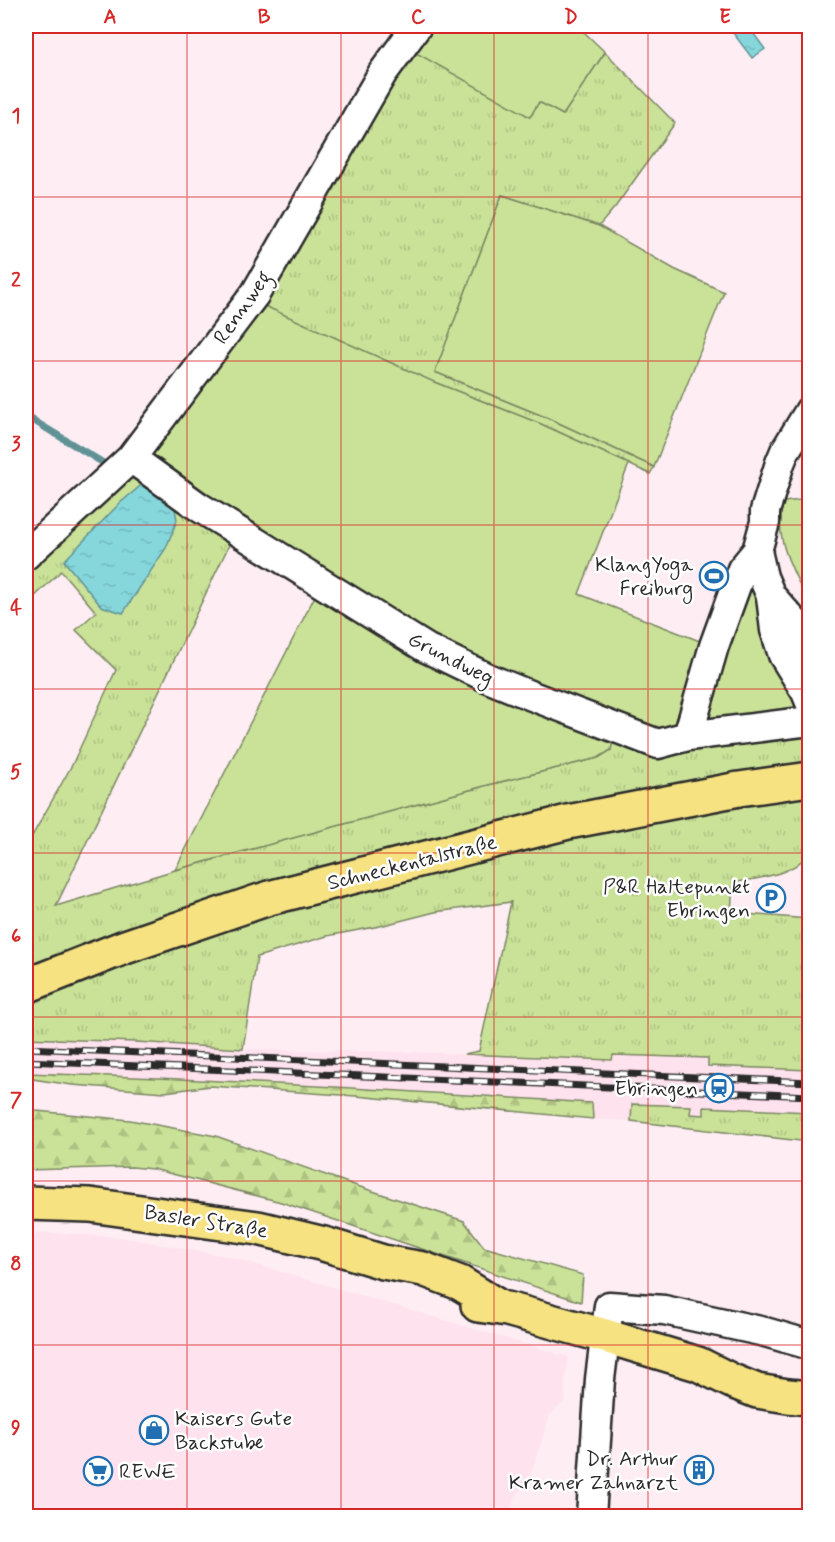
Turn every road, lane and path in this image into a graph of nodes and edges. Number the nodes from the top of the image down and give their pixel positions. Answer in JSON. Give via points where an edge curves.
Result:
{"nodes":[{"id":1,"x":417,"y":26,"type":"edge"},
{"id":2,"x":810,"y":410,"type":"edge"},
{"id":3,"x":131,"y":459,"type":"junction"},
{"id":4,"x":757,"y":551,"type":"junction"},
{"id":5,"x":26,"y":555,"type":"edge"},
{"id":6,"x":808,"y":697,"type":"edge"},
{"id":7,"x":810,"y":721,"type":"edge"},
{"id":8,"x":688,"y":736,"type":"junction"},
{"id":9,"x":810,"y":779,"type":"edge"},
{"id":10,"x":26,"y":986,"type":"edge"},
{"id":11,"x":26,"y":1203,"type":"edge"},
{"id":12,"x":605,"y":1336,"type":"junction"},
{"id":13,"x":810,"y":1345,"type":"edge"},
{"id":14,"x":698,"y":1364,"type":"junction"},
{"id":15,"x":810,"y":1389,"type":"edge"},
{"id":16,"x":810,"y":1398,"type":"edge"},
{"id":17,"x":591,"y":1516,"type":"edge"}],
"edges":[{"from":1,"to":3,"type":"street","name":"Rennweg","via":[[382,74],[255,294]]},
{"from":2,"to":4,"type":"street","via":[[780,463]]},
{"from":3,"to":5,"type":"street","name":"Rennweg"},
{"from":3,"to":8,"type":"street","name":"Grundweg","via":[[208,513],[436,653],[490,679],[658,744]]},
{"from":4,"to":6,"type":"street","via":[[771,596],[796,624],[805,646]]},
{"from":4,"to":8,"type":"street","via":[[742,569]]},
{"from":7,"to":8,"type":"street","name":"Grundweg"},
{"from":9,"to":10,"type":"main road","name":"Schneckentalstraße","via":[[568,822],[269,898],[125,946]]},
{"from":11,"to":12,"type":"main road","name":"Basler Straße","via":[[100,1206],[258,1227],[383,1262],[416,1287],[455,1302],[499,1307]]},
{"from":12,"to":13,"type":"street","via":[[609,1306],[664,1310]]},
{"from":12,"to":14,"type":"main road","name":"Basler Straße"},
{"from":12,"to":17,"type":"street"},
{"from":14,"to":15,"type":"main road","name":"Basler Straße","via":[[762,1368]]},
{"from":14,"to":16,"type":"main road","name":"Basler Straße","via":[[757,1391]]}]}
